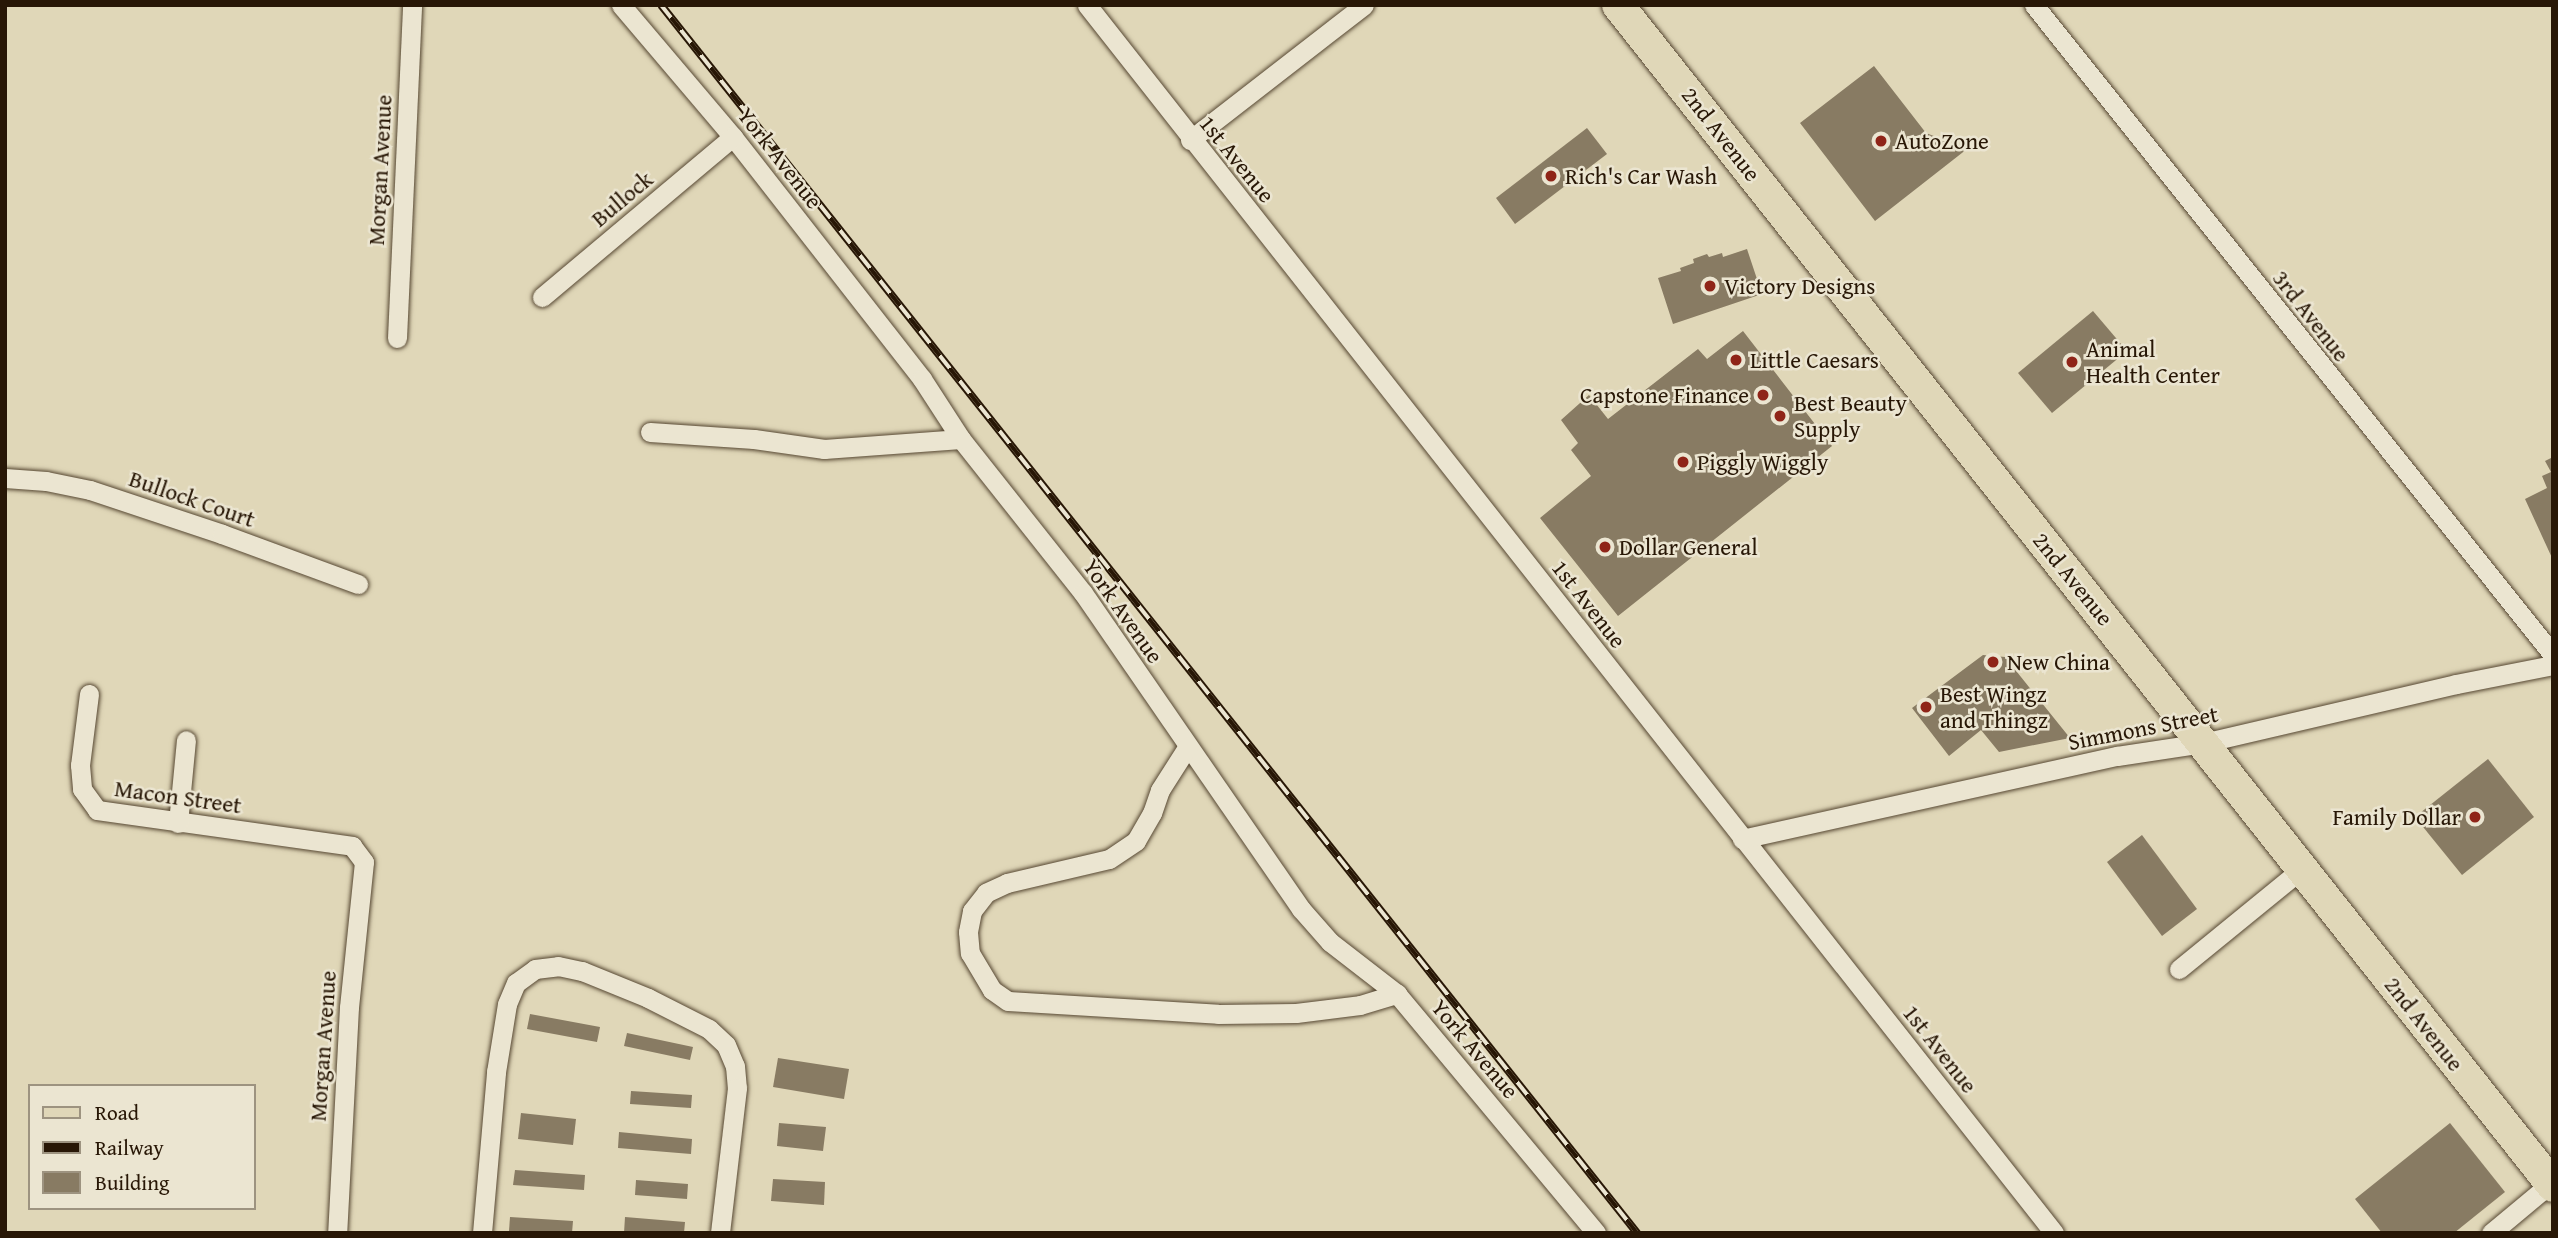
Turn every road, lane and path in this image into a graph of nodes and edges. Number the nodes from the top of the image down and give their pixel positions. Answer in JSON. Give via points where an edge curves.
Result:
{"nodes":[{"id":1,"x":412,"y":5,"type":"edge"},
{"id":2,"x":621,"y":5,"type":"edge"},
{"id":3,"x":1087,"y":5,"type":"edge"},
{"id":4,"x":1364,"y":5,"type":"edge"},
{"id":5,"x":1618,"y":5,"type":"edge"},
{"id":6,"x":2034,"y":5,"type":"edge"},
{"id":7,"x":733,"y":136,"type":"junction"},
{"id":8,"x":1190,"y":140,"type":"junction"},
{"id":9,"x":542,"y":297,"type":"dead end"},
{"id":10,"x":397,"y":338,"type":"dead end"},
{"id":11,"x":650,"y":432,"type":"dead end"},
{"id":12,"x":961,"y":439,"type":"junction"},
{"id":13,"x":5,"y":478,"type":"edge"},
{"id":14,"x":358,"y":584,"type":"dead end"},
{"id":15,"x":2553,"y":655,"type":"edge"},
{"id":16,"x":2553,"y":665,"type":"edge"},
{"id":17,"x":89,"y":694,"type":"dead end"},
{"id":18,"x":186,"y":740,"type":"dead end"},
{"id":19,"x":2203,"y":743,"type":"junction"},
{"id":20,"x":1188,"y":747,"type":"junction"},
{"id":21,"x":178,"y":823,"type":"junction"},
{"id":22,"x":1742,"y":839,"type":"junction"},
{"id":23,"x":364,"y":862,"type":"joint"},
{"id":24,"x":2303,"y":868,"type":"junction"},
{"id":25,"x":2179,"y":969,"type":"dead end"},
{"id":26,"x":1397,"y":995,"type":"junction"},
{"id":27,"x":2552,"y":1184,"type":"edge"},
{"id":28,"x":337,"y":1233,"type":"edge"},
{"id":29,"x":482,"y":1233,"type":"edge"},
{"id":30,"x":720,"y":1233,"type":"edge"},
{"id":31,"x":1596,"y":1233,"type":"edge"},
{"id":32,"x":2053,"y":1233,"type":"edge"},
{"id":33,"x":2491,"y":1233,"type":"edge"}],
"edges":[{"from":1,"to":10,"type":"street","name":"Morgan Avenue"},
{"from":2,"to":7,"type":"street","name":"York Avenue"},
{"from":3,"to":8,"type":"street","name":"1st Avenue"},
{"from":4,"to":8,"type":"street"},
{"from":5,"to":19,"type":"main road","name":"2nd Avenue"},
{"from":6,"to":15,"type":"street","name":"3rd Avenue"},
{"from":7,"to":9,"type":"street","name":"Bullock"},
{"from":7,"to":12,"type":"street","name":"York Avenue","via":[[922,379]]},
{"from":8,"to":22,"type":"street","name":"1st Avenue"},
{"from":11,"to":12,"type":"street","via":[[824,449]]},
{"from":12,"to":20,"type":"street","name":"York Avenue","via":[[1083,593]]},
{"from":13,"to":14,"type":"street","name":"Bullock Court","via":[[90,490]]},
{"from":16,"to":19,"type":"street","name":"Simmons Street"},
{"from":17,"to":21,"type":"street","name":"Macon Street","via":[[80,765],[82,789],[97,810]]},
{"from":18,"to":21,"type":"street"},
{"from":19,"to":22,"type":"street","name":"Simmons Street","via":[[2117,756]]},
{"from":19,"to":24,"type":"main road","name":"2nd Avenue"},
{"from":20,"to":26,"type":"street","name":"York Avenue","via":[[1301,909],[1330,943]]},
{"from":20,"to":26,"type":"street","via":[[1160,790],[1136,841],[1109,859],[1007,883],[986,893],[972,911],[968,932],[970,953],[992,990],[1008,1001],[1218,1014],[1296,1013]]},
{"from":21,"to":23,"type":"street","name":"Macon Street","via":[[352,846]]},
{"from":22,"to":32,"type":"street","name":"1st Avenue"},
{"from":23,"to":28,"type":"street","name":"Morgan Avenue","via":[[349,1007]]},
{"from":24,"to":25,"type":"street"},
{"from":24,"to":27,"type":"main road","name":"2nd Avenue"},
{"from":26,"to":31,"type":"street","name":"York Avenue"},
{"from":27,"to":33,"type":"street"},
{"from":29,"to":30,"type":"street","via":[[496,1072],[507,1004],[516,983],[535,970],[558,966],[648,998],[709,1029],[726,1045],[735,1066],[737,1088]]}]}
